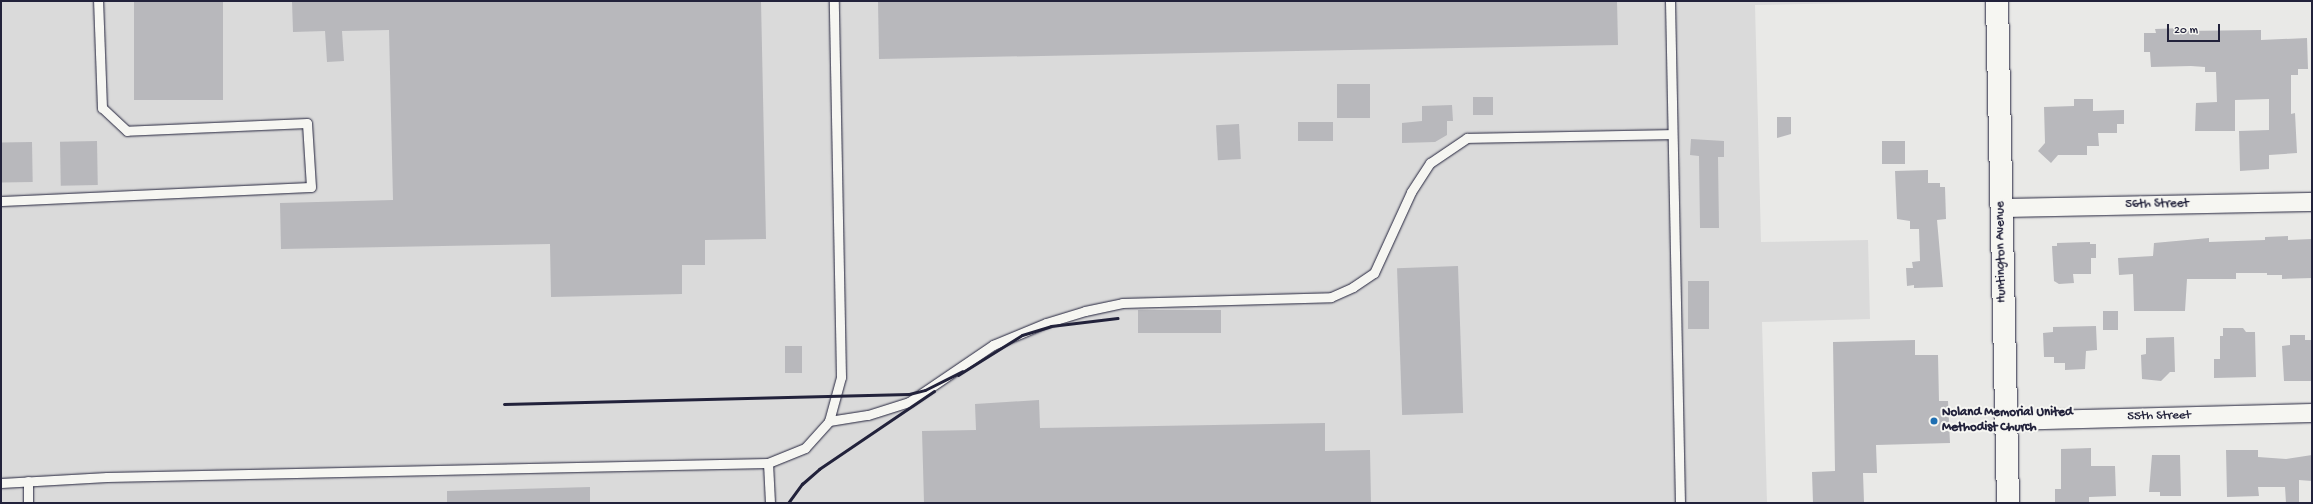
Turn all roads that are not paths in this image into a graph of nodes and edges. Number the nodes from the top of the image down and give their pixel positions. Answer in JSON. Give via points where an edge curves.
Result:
{"nodes":[{"id":1,"x":98,"y":1,"type":"edge"},
{"id":2,"x":834,"y":1,"type":"edge"},
{"id":3,"x":1670,"y":1,"type":"edge"},
{"id":4,"x":1997,"y":1,"type":"edge"},
{"id":5,"x":1672,"y":134,"type":"junction"},
{"id":6,"x":1,"y":202,"type":"edge"},
{"id":7,"x":2312,"y":202,"type":"edge"},
{"id":8,"x":2001,"y":208,"type":"junction"},
{"id":9,"x":2312,"y":413,"type":"edge"},
{"id":10,"x":829,"y":420,"type":"junction"},
{"id":11,"x":2006,"y":421,"type":"junction"},
{"id":12,"x":768,"y":463,"type":"junction"},
{"id":13,"x":28,"y":481,"type":"junction"},
{"id":14,"x":1,"y":483,"type":"edge"},
{"id":15,"x":28,"y":503,"type":"edge"},
{"id":16,"x":770,"y":503,"type":"edge"},
{"id":17,"x":1680,"y":503,"type":"edge"},
{"id":18,"x":2008,"y":503,"type":"edge"}],
"edges":[{"from":1,"to":6,"type":"lane","via":[[102,108],[127,131],[307,123],[311,187]]},
{"from":2,"to":10,"type":"lane","via":[[841,377]]},
{"from":3,"to":5,"type":"lane"},
{"from":4,"to":8,"type":"main road","name":"Huntington Avenue"},
{"from":5,"to":10,"type":"lane","via":[[1466,138],[1430,163],[1412,192],[1374,273],[1331,297],[1122,303],[1085,311],[1046,323],[993,345],[909,402],[868,415]]},
{"from":5,"to":17,"type":"lane"},
{"from":7,"to":8,"type":"street","name":"56th Street"},
{"from":8,"to":11,"type":"main road","name":"Huntington Avenue"},
{"from":9,"to":11,"type":"street","name":"55th Street"},
{"from":10,"to":12,"type":"lane","via":[[805,448]]},
{"from":11,"to":18,"type":"main road","name":"Huntington Avenue"},
{"from":12,"to":13,"type":"lane","via":[[115,476]]},
{"from":12,"to":16,"type":"lane"},
{"from":13,"to":14,"type":"lane"},
{"from":13,"to":15,"type":"lane"}]}
